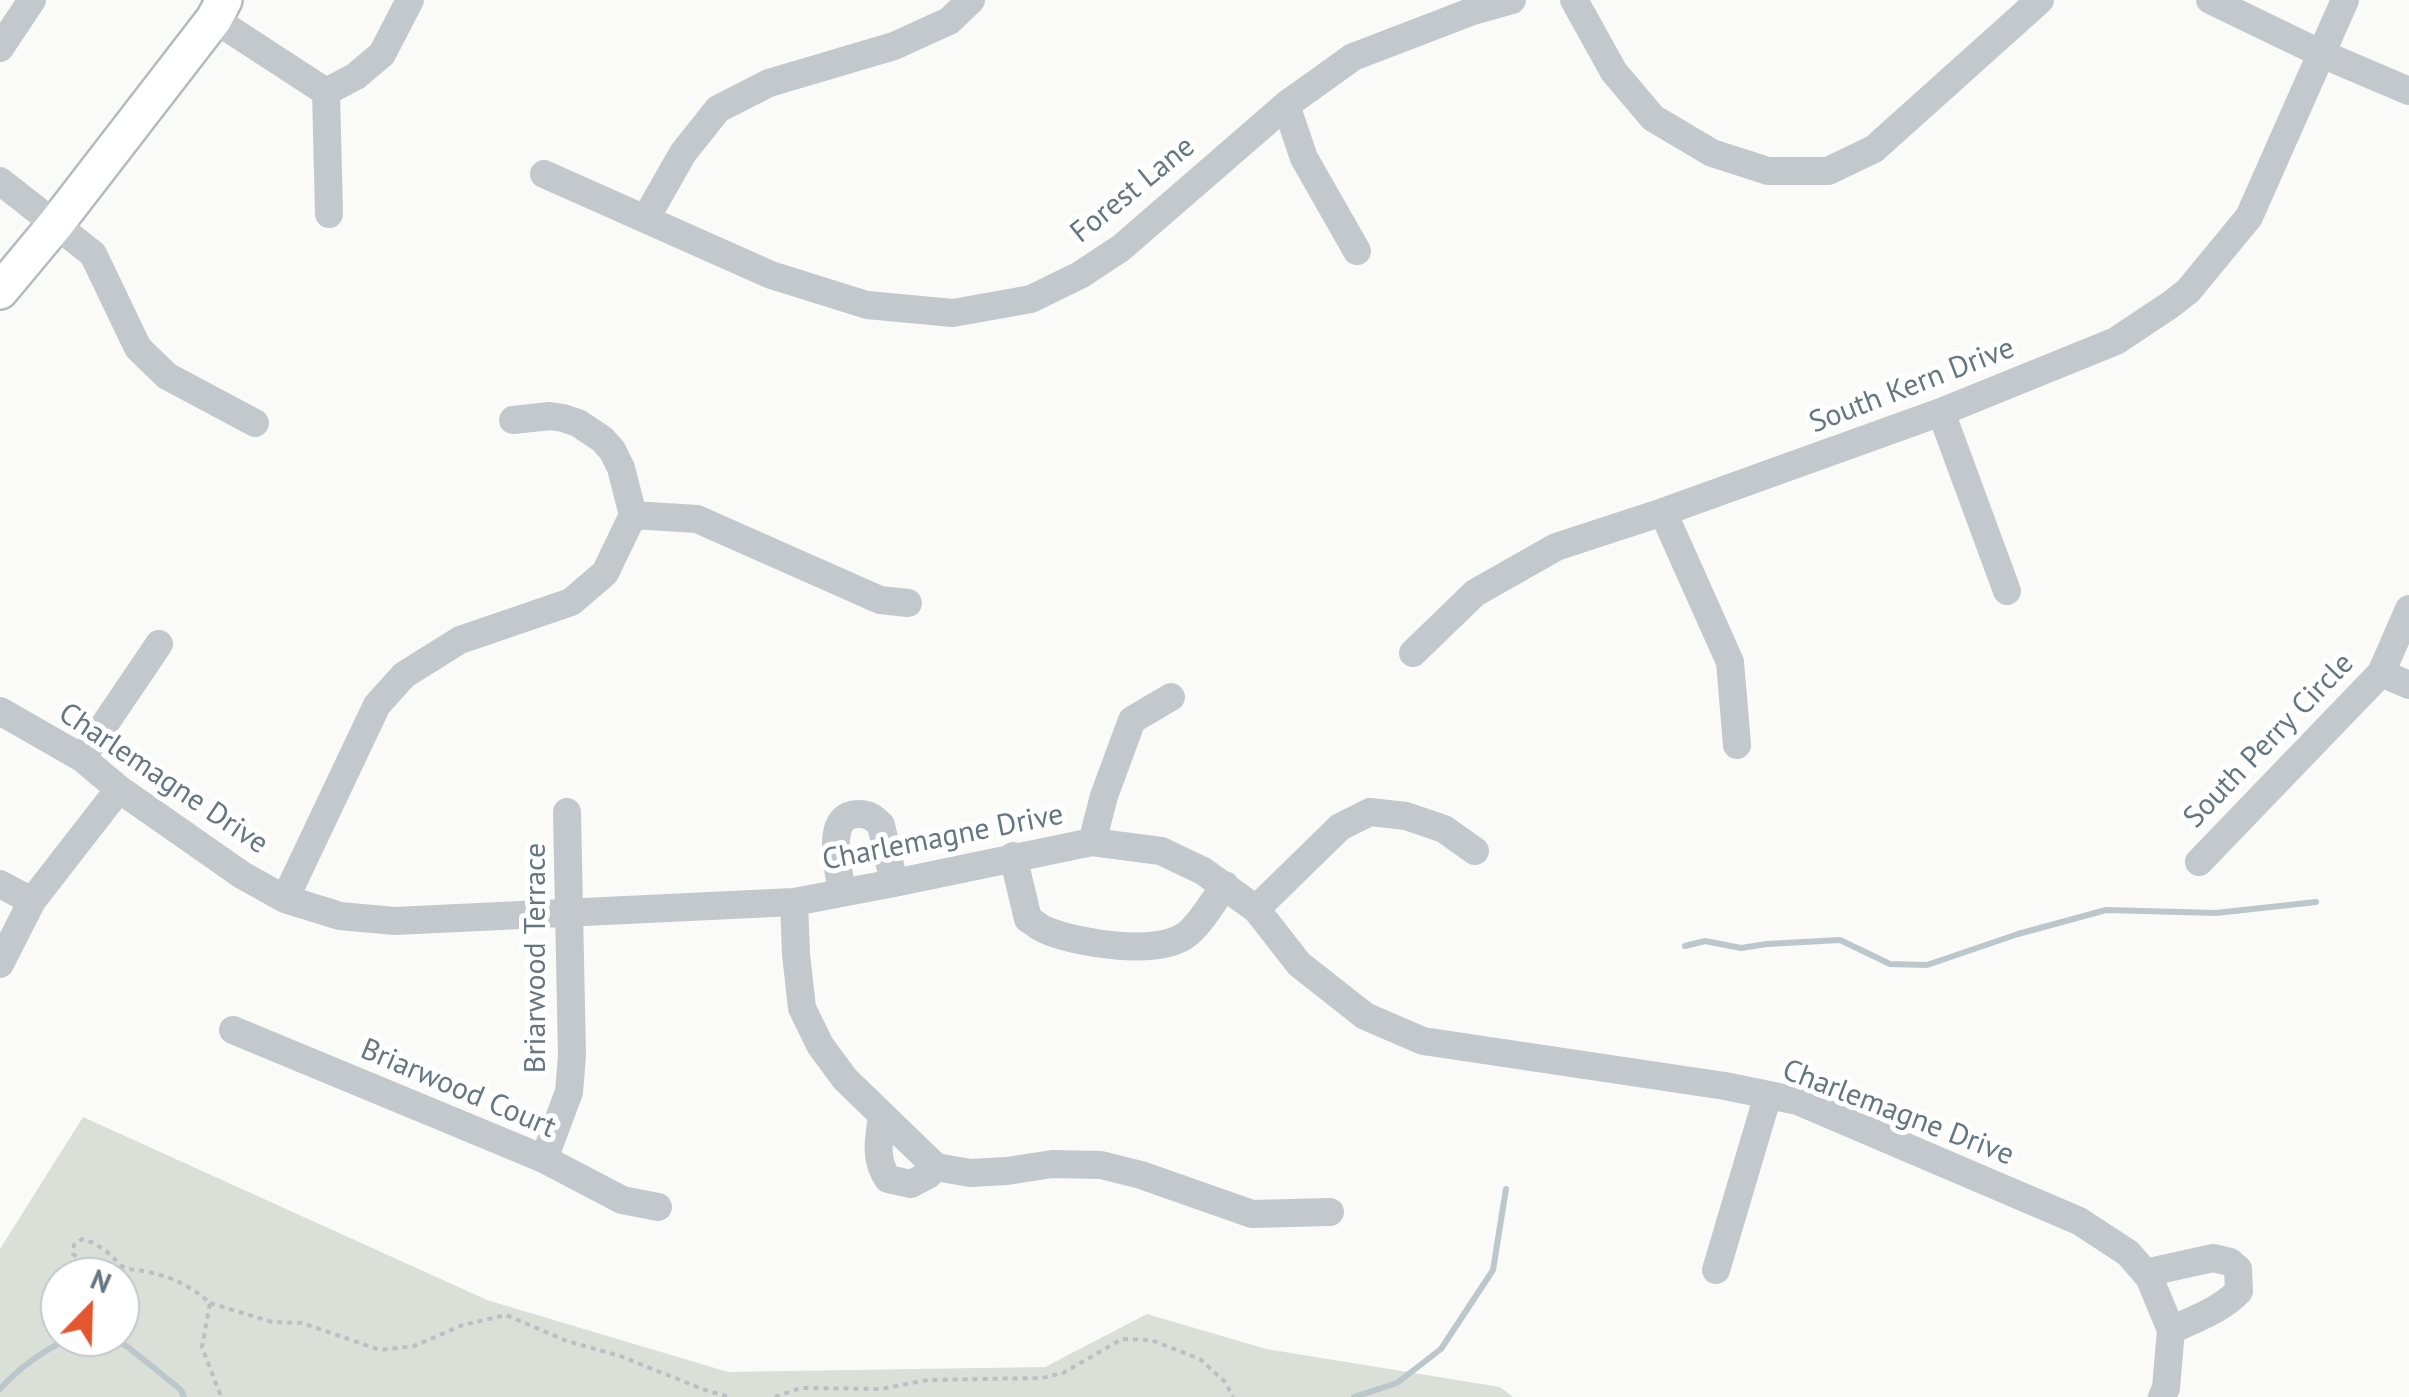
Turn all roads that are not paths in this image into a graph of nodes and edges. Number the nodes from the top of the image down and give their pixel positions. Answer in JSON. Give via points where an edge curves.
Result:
{"nodes":[{"id":1,"x":32,"y":0,"type":"edge"},
{"id":2,"x":410,"y":0,"type":"edge"},
{"id":3,"x":971,"y":0,"type":"edge"},
{"id":4,"x":1512,"y":0,"type":"edge"},
{"id":5,"x":1574,"y":0,"type":"edge"},
{"id":6,"x":2040,"y":0,"type":"edge"},
{"id":7,"x":2210,"y":0,"type":"edge"},
{"id":8,"x":2345,"y":0,"type":"edge"},
{"id":9,"x":219,"y":10,"type":"edge"},
{"id":10,"x":0,"y":48,"type":"edge"},
{"id":11,"x":2322,"y":54,"type":"junction"},
{"id":12,"x":2409,"y":91,"type":"edge"},
{"id":13,"x":326,"y":92,"type":"junction"},
{"id":14,"x":1286,"y":105,"type":"junction"},
{"id":15,"x":544,"y":174,"type":"dead end"},
{"id":16,"x":0,"y":181,"type":"edge"},
{"id":17,"x":329,"y":214,"type":"dead end"},
{"id":18,"x":646,"y":218,"type":"junction"},
{"id":19,"x":55,"y":225,"type":"junction"},
{"id":20,"x":1357,"y":250,"type":"dead end"},
{"id":21,"x":0,"y":291,"type":"edge"},
{"id":22,"x":1941,"y":412,"type":"junction"},
{"id":23,"x":513,"y":420,"type":"dead end"},
{"id":24,"x":254,"y":423,"type":"dead end"},
{"id":25,"x":1663,"y":512,"type":"junction"},
{"id":26,"x":633,"y":515,"type":"junction"},
{"id":27,"x":2007,"y":590,"type":"dead end"},
{"id":28,"x":908,"y":603,"type":"dead end"},
{"id":29,"x":2409,"y":608,"type":"edge"},
{"id":30,"x":159,"y":644,"type":"dead end"},
{"id":31,"x":1412,"y":653,"type":"dead end"},
{"id":32,"x":2381,"y":672,"type":"junction"},
{"id":33,"x":2409,"y":685,"type":"edge"},
{"id":34,"x":1171,"y":698,"type":"dead end"},
{"id":35,"x":0,"y":711,"type":"edge"},
{"id":36,"x":1738,"y":745,"type":"dead end"},
{"id":37,"x":82,"y":758,"type":"junction"},
{"id":38,"x":119,"y":789,"type":"junction"},
{"id":39,"x":568,"y":812,"type":"dead end"},
{"id":40,"x":1092,"y":842,"type":"junction"},
{"id":41,"x":1475,"y":850,"type":"dead end"},
{"id":42,"x":1013,"y":856,"type":"junction"},
{"id":43,"x":2199,"y":862,"type":"dead end"},
{"id":44,"x":0,"y":884,"type":"edge"},
{"id":45,"x":894,"y":884,"type":"junction"},
{"id":46,"x":1225,"y":885,"type":"junction"},
{"id":47,"x":842,"y":892,"type":"junction"},
{"id":48,"x":285,"y":899,"type":"junction"},
{"id":49,"x":32,"y":901,"type":"junction"},
{"id":50,"x":794,"y":902,"type":"junction"},
{"id":51,"x":1256,"y":909,"type":"junction"},
{"id":52,"x":569,"y":913,"type":"junction"},
{"id":53,"x":0,"y":964,"type":"edge"},
{"id":54,"x":233,"y":1030,"type":"dead end"},
{"id":55,"x":1768,"y":1095,"type":"junction"},
{"id":56,"x":882,"y":1116,"type":"junction"},
{"id":57,"x":544,"y":1159,"type":"junction"},
{"id":58,"x":936,"y":1167,"type":"junction"},
{"id":59,"x":658,"y":1207,"type":"dead end"},
{"id":60,"x":1330,"y":1212,"type":"dead end"},
{"id":61,"x":1716,"y":1270,"type":"dead end"},
{"id":62,"x":2145,"y":1273,"type":"junction"},
{"id":63,"x":2172,"y":1330,"type":"junction"},
{"id":64,"x":2162,"y":1397,"type":"edge"}],
"edges":[{"from":1,"to":10,"type":"street"},
{"from":2,"to":13,"type":"street","via":[[382,54]]},
{"from":3,"to":18,"type":"street","via":[[949,21],[894,46],[769,83],[718,109],[682,153]]},
{"from":4,"to":14,"type":"street","name":"Forest Lane","via":[[1353,58]]},
{"from":5,"to":6,"type":"street","via":[[1614,72],[1652,118],[1712,153],[1768,170],[1828,171],[1874,149]]},
{"from":7,"to":11,"type":"street"},
{"from":8,"to":11,"type":"street","name":"South Kern Drive"},
{"from":9,"to":13,"type":"street"},
{"from":9,"to":19,"type":"main road"},
{"from":11,"to":12,"type":"street"},
{"from":11,"to":22,"type":"street","name":"South Kern Drive","via":[[2249,217],[2188,291],[2116,342]]},
{"from":13,"to":17,"type":"street"},
{"from":14,"to":18,"type":"street","name":"Forest Lane","via":[[1080,276],[1031,299],[953,313],[867,305],[771,275]]},
{"from":14,"to":20,"type":"street","via":[[1304,158]]},
{"from":15,"to":18,"type":"street","name":"Forest Lane"},
{"from":16,"to":19,"type":"street"},
{"from":19,"to":21,"type":"main road"},
{"from":19,"to":24,"type":"street","via":[[93,254],[138,348],[166,376]]},
{"from":22,"to":25,"type":"street","name":"South Kern Drive"},
{"from":22,"to":27,"type":"street"},
{"from":23,"to":26,"type":"street","via":[[563,418],[602,439],[621,468]]},
{"from":25,"to":31,"type":"street","name":"South Kern Drive","via":[[1556,548],[1474,593]]},
{"from":25,"to":36,"type":"street","via":[[1730,662]]},
{"from":26,"to":28,"type":"street","via":[[697,519],[880,600]]},
{"from":26,"to":48,"type":"street","via":[[606,573],[571,602],[460,640],[404,675],[377,705]]},
{"from":29,"to":32,"type":"street","name":"South Perry Circle"},
{"from":30,"to":37,"type":"street"},
{"from":32,"to":33,"type":"street"},
{"from":32,"to":43,"type":"street","name":"South Perry Circle"},
{"from":34,"to":40,"type":"street","via":[[1132,720]]},
{"from":35,"to":37,"type":"street","name":"Charlemagne Drive"},
{"from":37,"to":38,"type":"street","name":"Charlemagne Drive"},
{"from":38,"to":48,"type":"street","name":"Charlemagne Drive"},
{"from":38,"to":49,"type":"street"},
{"from":39,"to":52,"type":"street","name":"Briarwood Terrace"},
{"from":40,"to":42,"type":"street","name":"Charlemagne Drive"},
{"from":40,"to":46,"type":"street","name":"Charlemagne Drive","via":[[1161,851]]},
{"from":41,"to":51,"type":"street","via":[[1444,829],[1370,812],[1340,827]]},
{"from":42,"to":45,"type":"street","name":"Charlemagne Drive"},
{"from":42,"to":46,"type":"street","via":[[1028,919],[1087,941],[1149,947],[1174,940],[1187,934]]},
{"from":44,"to":49,"type":"street"},
{"from":45,"to":47,"type":"street","name":"Charlemagne Drive"},
{"from":45,"to":47,"type":"street","via":[[880,825],[853,814],[842,820],[835,842]]},
{"from":46,"to":51,"type":"street","name":"Charlemagne Drive"},
{"from":47,"to":50,"type":"street","name":"Charlemagne Drive"},
{"from":48,"to":52,"type":"street","name":"Charlemagne Drive","via":[[340,916],[395,922]]},
{"from":49,"to":53,"type":"street"},
{"from":50,"to":52,"type":"street","name":"Charlemagne Drive"},
{"from":50,"to":56,"type":"street","via":[[802,1008],[845,1079]]},
{"from":51,"to":55,"type":"street","name":"Charlemagne Drive","via":[[1298,964],[1365,1016],[1423,1041]]},
{"from":52,"to":57,"type":"street","name":"Briarwood Terrace","via":[[569,1092]]},
{"from":54,"to":57,"type":"street","name":"Briarwood Court"},
{"from":55,"to":61,"type":"street"},
{"from":55,"to":62,"type":"street","name":"Charlemagne Drive","via":[[2079,1221],[2128,1253]]},
{"from":56,"to":58,"type":"street"},
{"from":56,"to":58,"type":"street","via":[[879,1160],[888,1179],[911,1184]]},
{"from":57,"to":59,"type":"street","name":"Briarwood Court","via":[[622,1200]]},
{"from":58,"to":60,"type":"street","via":[[970,1172],[1101,1165],[1252,1214]]},
{"from":62,"to":63,"type":"street","name":"Charlemagne Drive"},
{"from":62,"to":63,"type":"street","via":[[2214,1258],[2238,1269],[2232,1298]]},
{"from":63,"to":64,"type":"street"}]}
